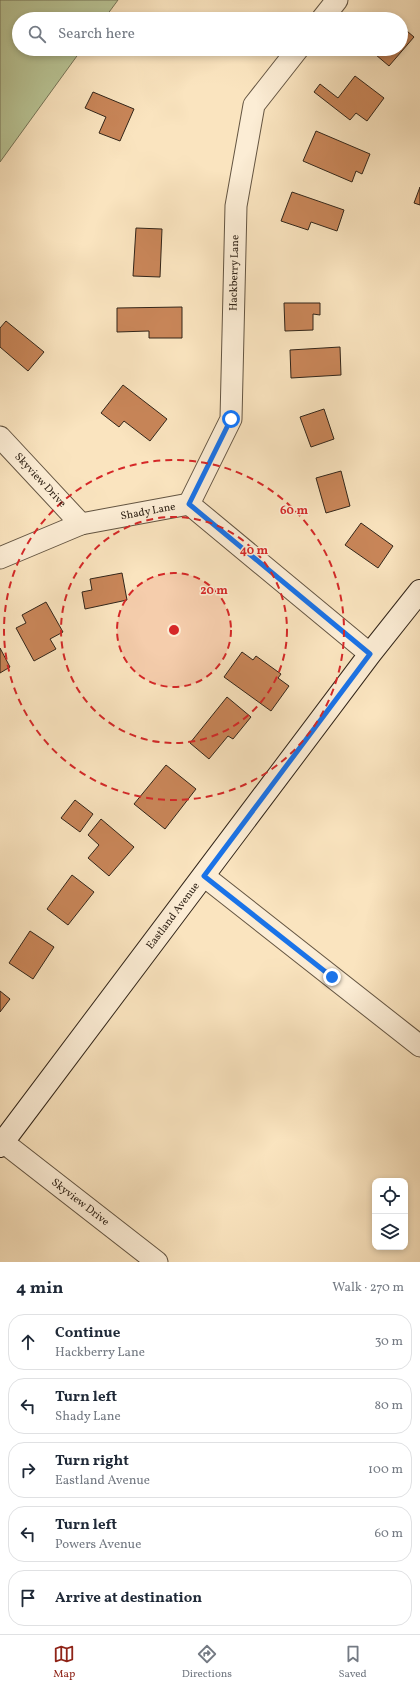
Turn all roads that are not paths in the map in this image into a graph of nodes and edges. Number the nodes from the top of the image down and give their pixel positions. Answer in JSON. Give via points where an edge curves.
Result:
{"nodes":[{"id":1,"x":337,"y":0,"type":"edge"},
{"id":2,"x":328,"y":12,"type":"edge"},
{"id":3,"x":292,"y":56,"type":"edge"},
{"id":4,"x":0,"y":437,"type":"edge"},
{"id":5,"x":189,"y":504,"type":"junction"},
{"id":6,"x":81,"y":524,"type":"junction"},
{"id":7,"x":0,"y":558,"type":"edge"},
{"id":8,"x":420,"y":591,"type":"edge"},
{"id":9,"x":370,"y":654,"type":"junction"},
{"id":10,"x":204,"y":876,"type":"junction"},
{"id":11,"x":420,"y":1046,"type":"edge"},
{"id":12,"x":1,"y":1144,"type":"edge"},
{"id":13,"x":157,"y":1262,"type":"edge"}],
"edges":[{"from":1,"to":2,"type":"street"},
{"from":3,"to":5,"type":"street","name":"Hackberry Lane","via":[[254,105],[236,206],[231,419]]},
{"from":4,"to":6,"type":"street","name":"Skyview Drive"},
{"from":5,"to":6,"type":"street","name":"Shady Lane"},
{"from":5,"to":9,"type":"street","name":"Shady Lane"},
{"from":6,"to":7,"type":"street","name":"Shady Lane"},
{"from":8,"to":9,"type":"street","name":"Eastland Avenue"},
{"from":9,"to":10,"type":"street","name":"Eastland Avenue"},
{"from":10,"to":11,"type":"street"},
{"from":10,"to":12,"type":"street","name":"Eastland Avenue"},
{"from":12,"to":13,"type":"street","name":"Skyview Drive"}]}
